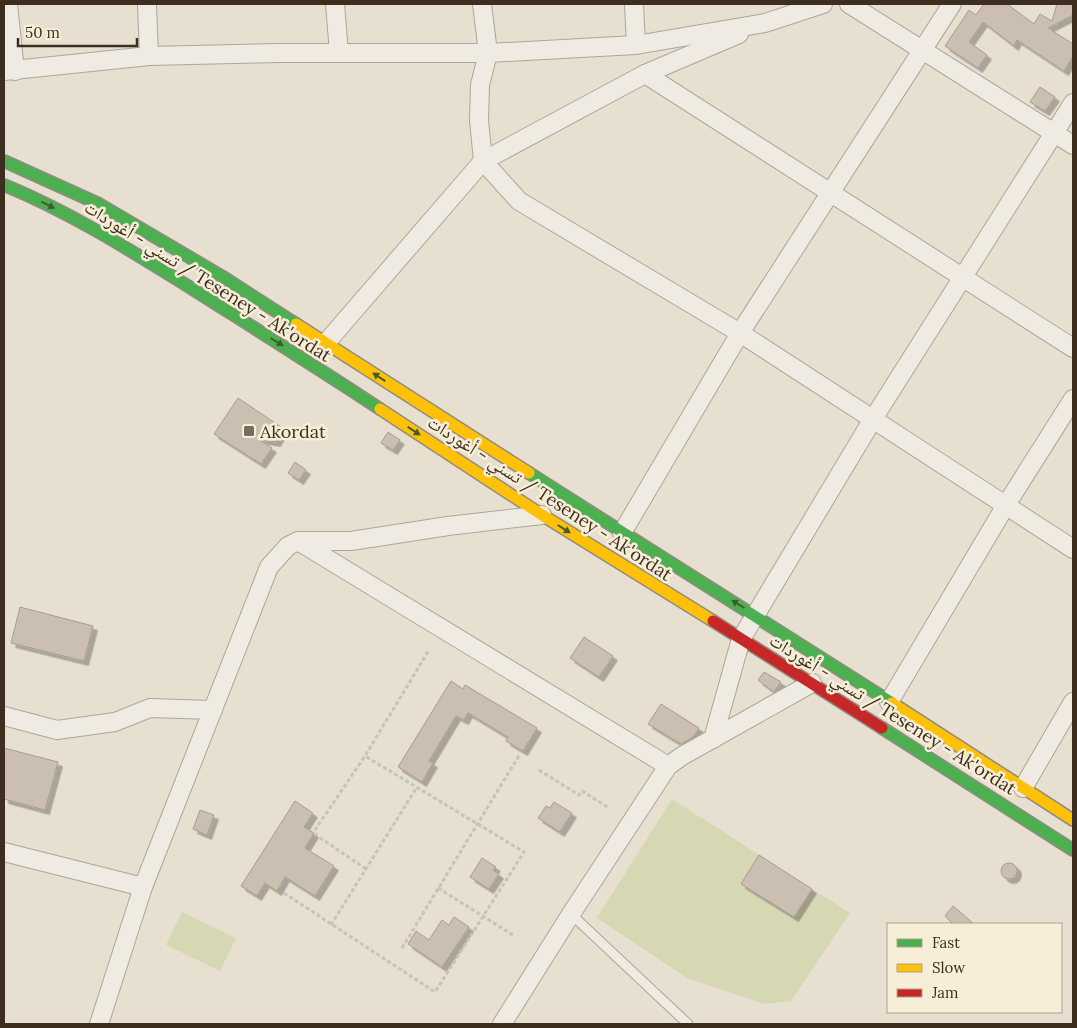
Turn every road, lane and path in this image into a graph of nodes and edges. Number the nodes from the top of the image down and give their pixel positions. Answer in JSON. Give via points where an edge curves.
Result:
{"nodes":[{"id":1,"x":8,"y":4,"type":"edge"},
{"id":2,"x":147,"y":4,"type":"edge"},
{"id":3,"x":335,"y":4,"type":"edge"},
{"id":4,"x":482,"y":4,"type":"edge"},
{"id":5,"x":634,"y":4,"type":"edge"},
{"id":6,"x":849,"y":4,"type":"edge"},
{"id":7,"x":952,"y":4,"type":"edge"},
{"id":8,"x":814,"y":5,"type":"edge"},
{"id":9,"x":764,"y":23,"type":"junction"},
{"id":10,"x":636,"y":45,"type":"junction"},
{"id":11,"x":922,"y":49,"type":"junction"},
{"id":12,"x":339,"y":53,"type":"junction"},
{"id":13,"x":488,"y":53,"type":"junction"},
{"id":14,"x":149,"y":56,"type":"junction"},
{"id":15,"x":9,"y":71,"type":"edge"},
{"id":16,"x":645,"y":74,"type":"junction"},
{"id":17,"x":1073,"y":103,"type":"edge"},
{"id":18,"x":1055,"y":133,"type":"junction"},
{"id":19,"x":1073,"y":145,"type":"edge"},
{"id":20,"x":483,"y":160,"type":"junction"},
{"id":21,"x":4,"y":161,"type":"edge"},
{"id":22,"x":4,"y":185,"type":"edge"},
{"id":23,"x":830,"y":192,"type":"junction"},
{"id":24,"x":962,"y":277,"type":"junction"},
{"id":25,"x":740,"y":333,"type":"junction"},
{"id":26,"x":326,"y":342,"type":"junction"},
{"id":27,"x":1073,"y":348,"type":"edge"},
{"id":28,"x":309,"y":362,"type":"junction"},
{"id":29,"x":1073,"y":399,"type":"edge"},
{"id":30,"x":873,"y":419,"type":"junction"},
{"id":31,"x":1006,"y":505,"type":"junction"},
{"id":32,"x":542,"y":515,"type":"junction"},
{"id":33,"x":622,"y":533,"type":"junction"},
{"id":34,"x":298,"y":541,"type":"junction"},
{"id":35,"x":1073,"y":549,"type":"edge"},
{"id":36,"x":755,"y":615,"type":"junction"},
{"id":37,"x":741,"y":639,"type":"junction"},
{"id":38,"x":429,"y":650,"type":"dead end"},
{"id":39,"x":812,"y":682,"type":"junction"},
{"id":40,"x":889,"y":702,"type":"junction"},
{"id":41,"x":1073,"y":702,"type":"edge"},
{"id":42,"x":213,"y":710,"type":"junction"},
{"id":43,"x":4,"y":716,"type":"edge"},
{"id":44,"x":713,"y":739,"type":"junction"},
{"id":45,"x":520,"y":754,"type":"dead end"},
{"id":46,"x":365,"y":756,"type":"junction"},
{"id":47,"x":668,"y":766,"type":"junction"},
{"id":48,"x":539,"y":770,"type":"dead end"},
{"id":49,"x":417,"y":787,"type":"junction"},
{"id":50,"x":1023,"y":788,"type":"junction"},
{"id":51,"x":609,"y":808,"type":"dead end"},
{"id":52,"x":1073,"y":820,"type":"edge"},
{"id":53,"x":477,"y":824,"type":"junction"},
{"id":54,"x":1073,"y":850,"type":"edge"},
{"id":55,"x":4,"y":852,"type":"edge"},
{"id":56,"x":366,"y":869,"type":"junction"},
{"id":57,"x":142,"y":887,"type":"junction"},
{"id":58,"x":438,"y":888,"type":"junction"},
{"id":59,"x":284,"y":893,"type":"dead end"},
{"id":60,"x":571,"y":914,"type":"junction"},
{"id":61,"x":483,"y":916,"type":"junction"},
{"id":62,"x":332,"y":924,"type":"junction"},
{"id":63,"x":513,"y":935,"type":"dead end"},
{"id":64,"x":402,"y":948,"type":"dead end"},
{"id":65,"x":99,"y":1024,"type":"edge"},
{"id":66,"x":502,"y":1024,"type":"edge"},
{"id":67,"x":688,"y":1024,"type":"edge"}],
"edges":[{"from":1,"to":15,"type":"street"},
{"from":2,"to":14,"type":"street"},
{"from":3,"to":12,"type":"street"},
{"from":4,"to":13,"type":"street"},
{"from":5,"to":10,"type":"street"},
{"from":6,"to":11,"type":"street"},
{"from":7,"to":11,"type":"street"},
{"from":8,"to":9,"type":"street"},
{"from":9,"to":10,"type":"street"},
{"from":9,"to":16,"type":"street"},
{"from":10,"to":13,"type":"street"},
{"from":11,"to":18,"type":"street"},
{"from":11,"to":23,"type":"street"},
{"from":12,"to":13,"type":"street"},
{"from":12,"to":14,"type":"street"},
{"from":13,"to":20,"type":"street","via":[[480,85]]},
{"from":14,"to":15,"type":"street"},
{"from":16,"to":20,"type":"street"},
{"from":16,"to":23,"type":"street"},
{"from":17,"to":18,"type":"street"},
{"from":18,"to":19,"type":"street"},
{"from":18,"to":24,"type":"street"},
{"from":20,"to":25,"type":"street","via":[[519,201]]},
{"from":20,"to":26,"type":"street"},
{"from":21,"to":26,"type":"main road","via":[[99,204]]},
{"from":22,"to":28,"type":"main road","name":"تسني - أغوردات / Teseney - Ak'ordat","one_way":true,"via":[[105,234]]},
{"from":23,"to":24,"type":"street"},
{"from":23,"to":25,"type":"street"},
{"from":24,"to":27,"type":"street"},
{"from":24,"to":30,"type":"street"},
{"from":25,"to":30,"type":"street"},
{"from":25,"to":33,"type":"street"},
{"from":26,"to":28,"type":"street"},
{"from":33,"to":26,"type":"main road","one_way":true},
{"from":28,"to":32,"type":"main road","name":"تسني - أغوردات / Teseney - Ak'ordat","one_way":true},
{"from":29,"to":31,"type":"street"},
{"from":30,"to":31,"type":"street"},
{"from":30,"to":36,"type":"street"},
{"from":31,"to":35,"type":"street"},
{"from":31,"to":40,"type":"street"},
{"from":32,"to":34,"type":"street","via":[[351,541]]},
{"from":32,"to":37,"type":"main road","name":"تسني - أغوردات / Teseney - Ak'ordat","one_way":true},
{"from":36,"to":33,"type":"main road","one_way":true},
{"from":34,"to":42,"type":"street","via":[[288,546],[270,567]]},
{"from":34,"to":47,"type":"street"},
{"from":36,"to":37,"type":"street"},
{"from":36,"to":40,"type":"main road"},
{"from":37,"to":39,"type":"main road","name":"تسني - أغوردات / Teseney - Ak'ordat"},
{"from":37,"to":44,"type":"street"},
{"from":38,"to":46,"type":"path"},
{"from":39,"to":44,"type":"street"},
{"from":39,"to":54,"type":"main road","name":"تسني - أغوردات / Teseney - Ak'ordat"},
{"from":40,"to":50,"type":"main road"},
{"from":41,"to":50,"type":"street"},
{"from":42,"to":43,"type":"street","via":[[150,708],[115,722],[57,730]]},
{"from":42,"to":57,"type":"street"},
{"from":44,"to":47,"type":"street"},
{"from":45,"to":53,"type":"path"},
{"from":46,"to":49,"type":"path"},
{"from":46,"to":56,"type":"path","via":[[316,830],[316,835]]},
{"from":47,"to":60,"type":"street"},
{"from":48,"to":51,"type":"path","via":[[579,795],[582,791]]},
{"from":49,"to":53,"type":"path"},
{"from":49,"to":56,"type":"path"},
{"from":50,"to":52,"type":"main road"},
{"from":53,"to":58,"type":"path"},
{"from":53,"to":61,"type":"path","via":[[524,852]]},
{"from":55,"to":57,"type":"street"},
{"from":56,"to":62,"type":"path"},
{"from":57,"to":65,"type":"street"},
{"from":58,"to":61,"type":"path"},
{"from":58,"to":64,"type":"path"},
{"from":59,"to":62,"type":"path"},
{"from":60,"to":66,"type":"street"},
{"from":60,"to":67,"type":"lane"},
{"from":61,"to":62,"type":"path","via":[[435,992]]},
{"from":61,"to":63,"type":"path"}]}
